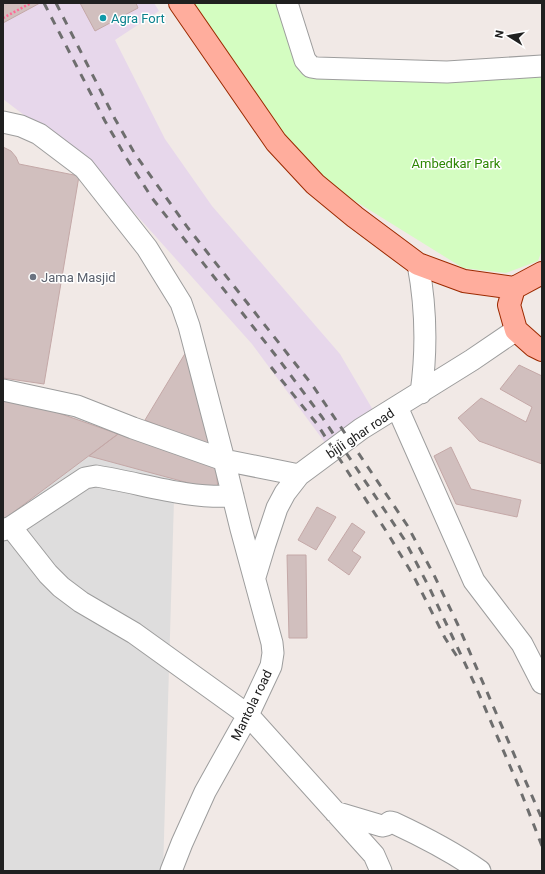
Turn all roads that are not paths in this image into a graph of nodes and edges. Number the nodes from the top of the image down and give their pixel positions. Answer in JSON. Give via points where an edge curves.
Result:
{"nodes":[{"id":1,"x":180,"y":3,"type":"edge"},
{"id":2,"x":287,"y":3,"type":"edge"},
{"id":3,"x":542,"y":66,"type":"edge"},
{"id":4,"x":3,"y":122,"type":"edge"},
{"id":5,"x":418,"y":264,"type":"junction"},
{"id":6,"x":542,"y":273,"type":"edge"},
{"id":7,"x":514,"y":288,"type":"junction"},
{"id":8,"x":516,"y":330,"type":"junction"},
{"id":9,"x":542,"y":350,"type":"edge"},
{"id":10,"x":3,"y":390,"type":"edge"},
{"id":11,"x":421,"y":393,"type":"junction"},
{"id":12,"x":397,"y":407,"type":"junction"},
{"id":13,"x":224,"y":460,"type":"junction"},
{"id":14,"x":299,"y":476,"type":"junction"},
{"id":15,"x":233,"y":496,"type":"junction"},
{"id":16,"x":7,"y":528,"type":"edge"},
{"id":17,"x":255,"y":578,"type":"junction"},
{"id":18,"x":542,"y":683,"type":"edge"},
{"id":19,"x":248,"y":715,"type":"junction"},
{"id":20,"x":335,"y":812,"type":"junction"},
{"id":21,"x":171,"y":871,"type":"edge"},
{"id":22,"x":381,"y":871,"type":"edge"},
{"id":23,"x":480,"y":871,"type":"edge"}],
"edges":[{"from":1,"to":5,"type":"main road","via":[[276,142],[315,184]]},
{"from":2,"to":3,"type":"street","via":[[305,60],[316,68],[447,72]]},
{"from":4,"to":13,"type":"street","name":"Mantola road","via":[[39,134],[84,168],[147,248],[181,304],[189,326]]},
{"from":5,"to":7,"type":"main road","via":[[464,281]]},
{"from":5,"to":11,"type":"street","via":[[423,292],[425,361]]},
{"from":6,"to":7,"type":"main road"},
{"from":7,"to":8,"type":"main road","via":[[509,305]]},
{"from":8,"to":9,"type":"main road"},
{"from":8,"to":11,"type":"street","name":"bijli ghar road"},
{"from":10,"to":13,"type":"street","via":[[77,406]]},
{"from":11,"to":12,"type":"street","name":"bijli ghar road"},
{"from":12,"to":14,"type":"street","name":"bijli ghar road","via":[[361,429]]},
{"from":12,"to":18,"type":"street","via":[[474,581],[522,644]]},
{"from":13,"to":14,"type":"street"},
{"from":13,"to":15,"type":"street","name":"Mantola road"},
{"from":14,"to":17,"type":"street","name":"bijli ghar road","via":[[285,493],[278,508]]},
{"from":15,"to":16,"type":"street","via":[[213,497],[96,476],[85,478]]},
{"from":15,"to":17,"type":"street","name":"Mantola road"},
{"from":16,"to":19,"type":"street","via":[[61,587],[81,602],[134,633]]},
{"from":17,"to":19,"type":"street","name":"Mantola road","via":[[273,653],[271,666]]},
{"from":19,"to":20,"type":"street"},
{"from":19,"to":21,"type":"street","name":"Mantola road","via":[[205,792]]},
{"from":20,"to":22,"type":"street","via":[[374,855]]},
{"from":20,"to":23,"type":"street","via":[[382,826],[394,823],[429,839]]}]}
